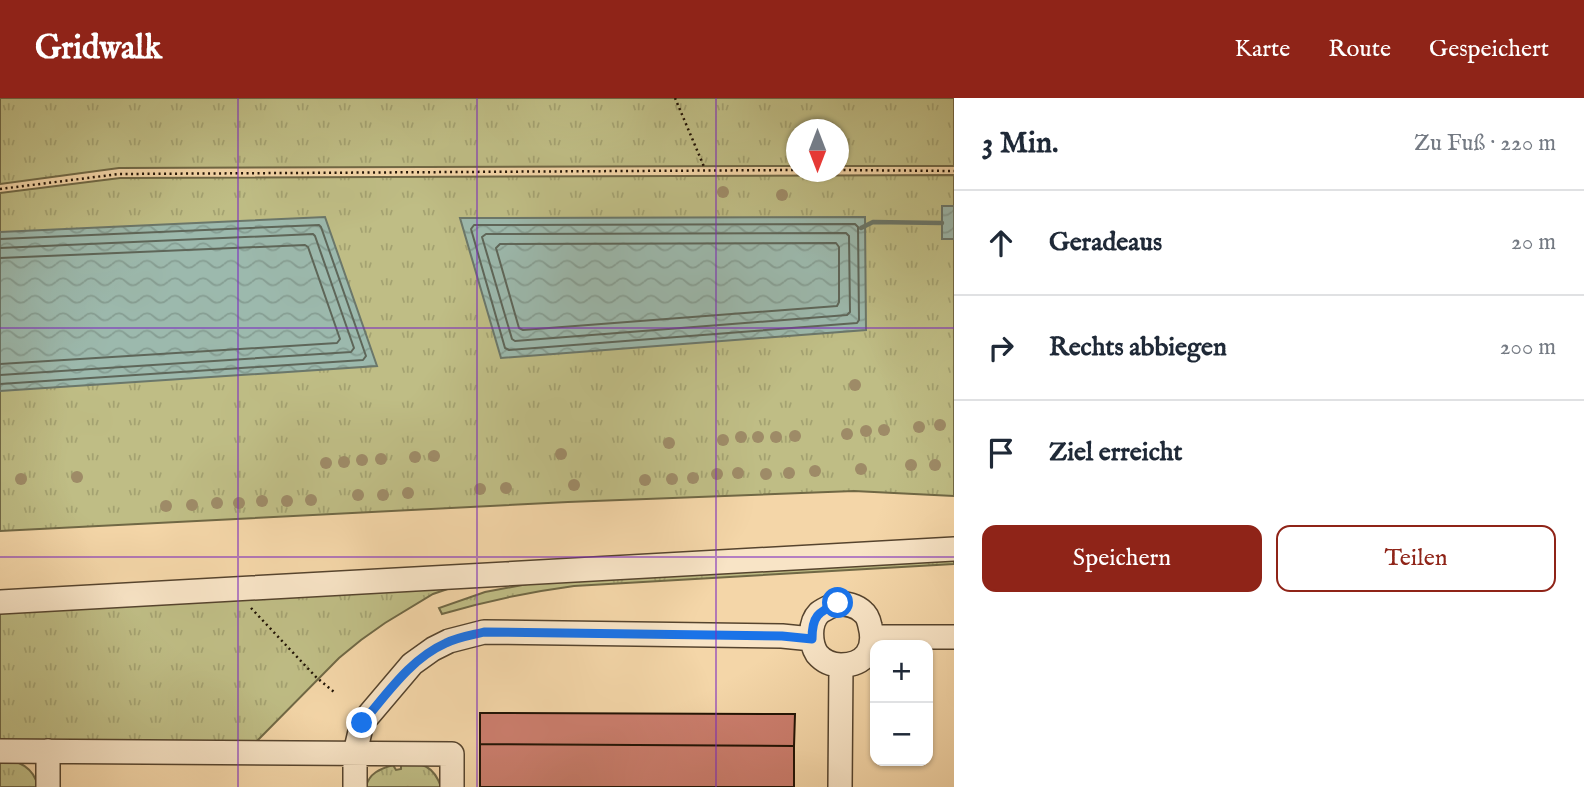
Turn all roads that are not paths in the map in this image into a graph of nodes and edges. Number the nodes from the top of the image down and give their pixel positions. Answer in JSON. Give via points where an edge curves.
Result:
{"nodes":[{"id":1,"x":954,"y":549,"type":"edge"},
{"id":2,"x":0,"y":602,"type":"edge"},
{"id":3,"x":873,"y":637,"type":"junction"},
{"id":4,"x":954,"y":637,"type":"edge"},
{"id":5,"x":812,"y":639,"type":"junction"},
{"id":6,"x":841,"y":665,"type":"junction"},
{"id":7,"x":0,"y":751,"type":"edge"},
{"id":8,"x":48,"y":751,"type":"junction"},
{"id":9,"x":355,"y":753,"type":"junction"},
{"id":10,"x":48,"y":787,"type":"edge"},
{"id":11,"x":355,"y":787,"type":"edge"},
{"id":12,"x":452,"y":787,"type":"edge"},
{"id":13,"x":841,"y":787,"type":"edge"}],
"edges":[{"from":1,"to":2,"type":"lane"},
{"from":3,"to":4,"type":"lane"},
{"from":3,"to":5,"type":"lane","via":[[864,613],[838,603],[814,620]]},
{"from":3,"to":6,"type":"lane","via":[[864,657]]},
{"from":5,"to":6,"type":"lane","via":[[824,661]]},
{"from":5,"to":9,"type":"lane","via":[[484,632],[449,641],[412,664],[362,723]]},
{"from":6,"to":13,"type":"lane"},
{"from":7,"to":8,"type":"lane"},
{"from":8,"to":9,"type":"lane"},
{"from":8,"to":10,"type":"lane"},
{"from":9,"to":11,"type":"lane"},
{"from":9,"to":12,"type":"lane","via":[[452,754]]}]}
